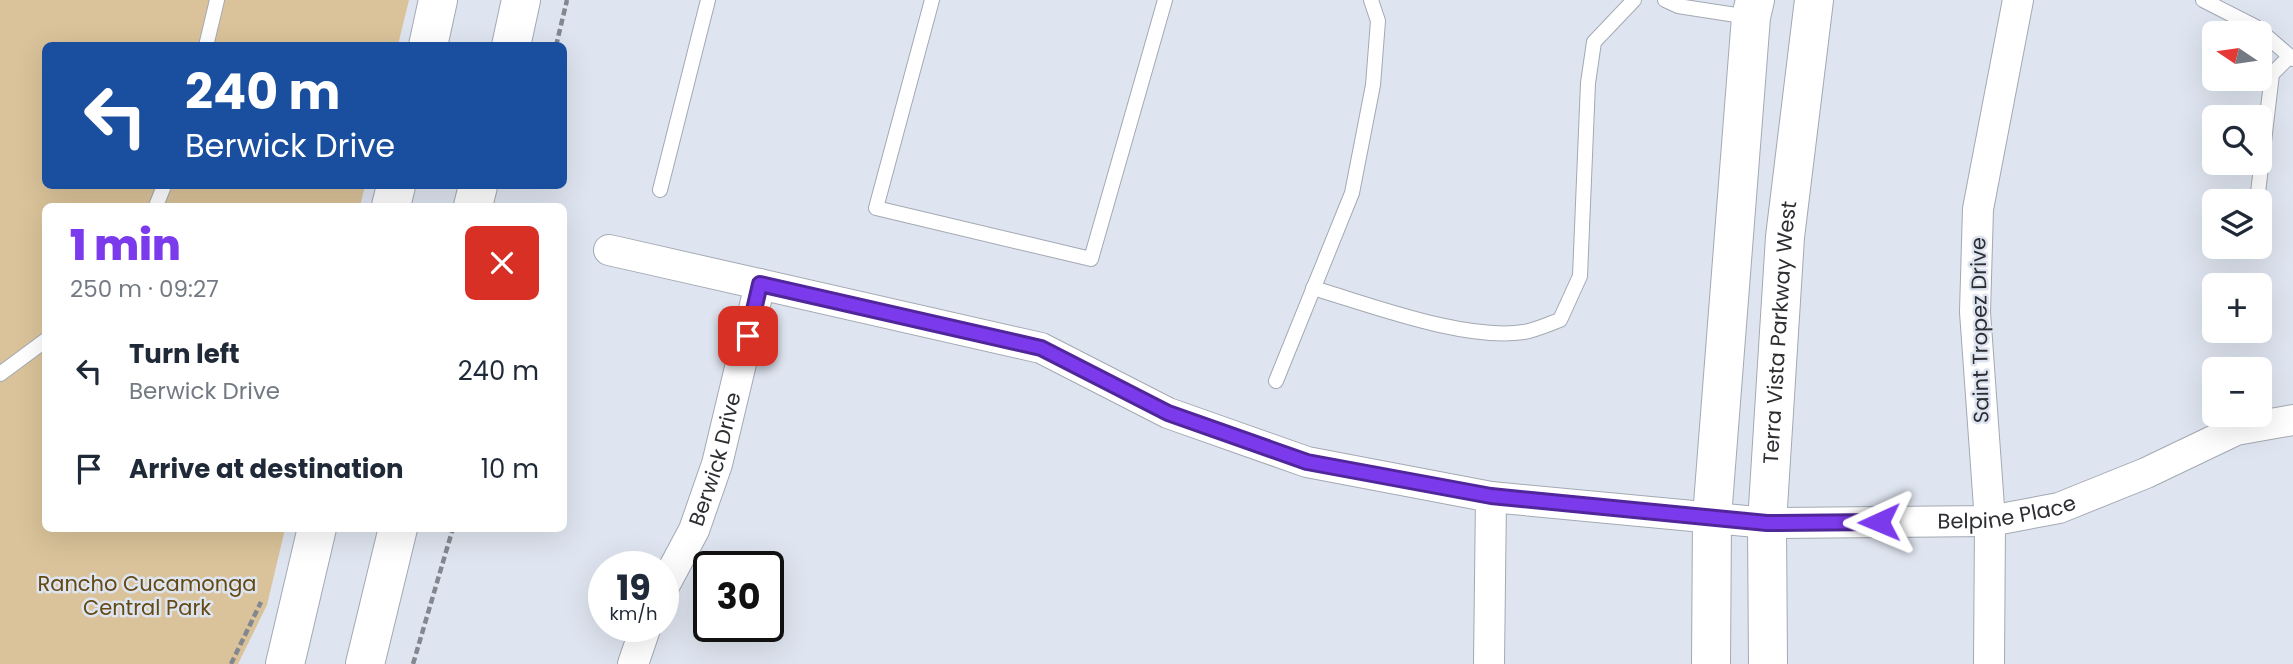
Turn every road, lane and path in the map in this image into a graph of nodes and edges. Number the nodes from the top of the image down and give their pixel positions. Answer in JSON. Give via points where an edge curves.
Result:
{"nodes":[{"id":1,"x":217,"y":0,"type":"edge"},
{"id":2,"x":438,"y":0,"type":"edge"},
{"id":3,"x":521,"y":0,"type":"edge"},
{"id":4,"x":567,"y":0,"type":"edge"},
{"id":5,"x":708,"y":0,"type":"edge"},
{"id":6,"x":932,"y":0,"type":"edge"},
{"id":7,"x":1165,"y":0,"type":"edge"},
{"id":8,"x":1371,"y":0,"type":"edge"},
{"id":9,"x":1634,"y":0,"type":"edge"},
{"id":10,"x":1665,"y":0,"type":"edge"},
{"id":11,"x":1814,"y":0,"type":"edge"},
{"id":12,"x":2018,"y":0,"type":"edge"},
{"id":13,"x":2203,"y":0,"type":"edge"},
{"id":14,"x":1753,"y":9,"type":"edge"},
{"id":15,"x":207,"y":42,"type":"edge"},
{"id":16,"x":429,"y":42,"type":"edge"},
{"id":17,"x":512,"y":42,"type":"edge"},
{"id":18,"x":557,"y":42,"type":"edge"},
{"id":19,"x":2292,"y":57,"type":"edge"},
{"id":20,"x":2258,"y":189,"type":"edge"},
{"id":21,"x":660,"y":190,"type":"dead end"},
{"id":22,"x":609,"y":250,"type":"dead end"},
{"id":23,"x":760,"y":284,"type":"junction"},
{"id":24,"x":1313,"y":288,"type":"junction"},
{"id":25,"x":42,"y":343,"type":"edge"},
{"id":26,"x":0,"y":374,"type":"edge"},
{"id":27,"x":1276,"y":381,"type":"dead end"},
{"id":28,"x":2293,"y":420,"type":"edge"},
{"id":29,"x":1491,"y":496,"type":"junction"},
{"id":30,"x":1712,"y":517,"type":"junction"},
{"id":31,"x":1990,"y":521,"type":"junction"},
{"id":32,"x":1767,"y":523,"type":"junction"},
{"id":33,"x":316,"y":532,"type":"edge"},
{"id":34,"x":397,"y":532,"type":"edge"},
{"id":35,"x":452,"y":532,"type":"edge"},
{"id":36,"x":679,"y":558,"type":"edge"},
{"id":37,"x":263,"y":597,"type":"dead end"},
{"id":38,"x":641,"y":642,"type":"edge"},
{"id":39,"x":231,"y":664,"type":"edge"},
{"id":40,"x":285,"y":664,"type":"edge"},
{"id":41,"x":365,"y":664,"type":"edge"},
{"id":42,"x":413,"y":664,"type":"edge"},
{"id":43,"x":633,"y":664,"type":"edge"},
{"id":44,"x":1489,"y":664,"type":"edge"},
{"id":45,"x":1711,"y":664,"type":"edge"},
{"id":46,"x":1768,"y":664,"type":"edge"},
{"id":47,"x":1989,"y":664,"type":"edge"}],
"edges":[{"from":1,"to":15,"type":"lane"},
{"from":2,"to":16,"type":"street"},
{"from":3,"to":17,"type":"street"},
{"from":4,"to":18,"type":"path"},
{"from":5,"to":21,"type":"lane"},
{"from":6,"to":7,"type":"lane","via":[[876,208],[1091,259]]},
{"from":8,"to":24,"type":"lane","via":[[1378,21],[1373,85],[1352,193]]},
{"from":9,"to":24,"type":"lane","via":[[1594,43],[1588,83],[1580,276],[1560,320],[1524,332],[1479,331],[1411,318]]},
{"from":10,"to":14,"type":"lane","via":[[1678,6]]},
{"from":11,"to":32,"type":"street","name":"Terra Vista Parkway West","via":[[1785,237]]},
{"from":12,"to":31,"type":"street","name":"Saint Tropez Drive","via":[[1978,209],[1975,312]]},
{"from":13,"to":19,"type":"lane","via":[[2256,27]]},
{"from":14,"to":30,"type":"street"},
{"from":19,"to":20,"type":"lane","via":[[2272,74]]},
{"from":22,"to":23,"type":"street","name":"Belpine Place"},
{"from":23,"to":29,"type":"street","name":"Belpine Place","via":[[1041,348],[1168,413],[1307,462]]},
{"from":23,"to":36,"type":"street","name":"Berwick Drive","via":[[718,464]]},
{"from":24,"to":27,"type":"lane"},
{"from":25,"to":26,"type":"lane"},
{"from":28,"to":31,"type":"street","name":"Belpine Place","via":[[2236,430],[2146,474],[2059,508]]},
{"from":29,"to":30,"type":"street","name":"Belpine Place"},
{"from":29,"to":44,"type":"street"},
{"from":30,"to":32,"type":"street","name":"Belpine Place"},
{"from":30,"to":45,"type":"street"},
{"from":31,"to":32,"type":"street","name":"Belpine Place"},
{"from":31,"to":47,"type":"street","name":"Saint Tropez Drive"},
{"from":32,"to":46,"type":"street","name":"Terra Vista Parkway West"},
{"from":33,"to":40,"type":"street"},
{"from":34,"to":41,"type":"street"},
{"from":35,"to":42,"type":"path"},
{"from":37,"to":39,"type":"path"},
{"from":38,"to":43,"type":"street"}]}
